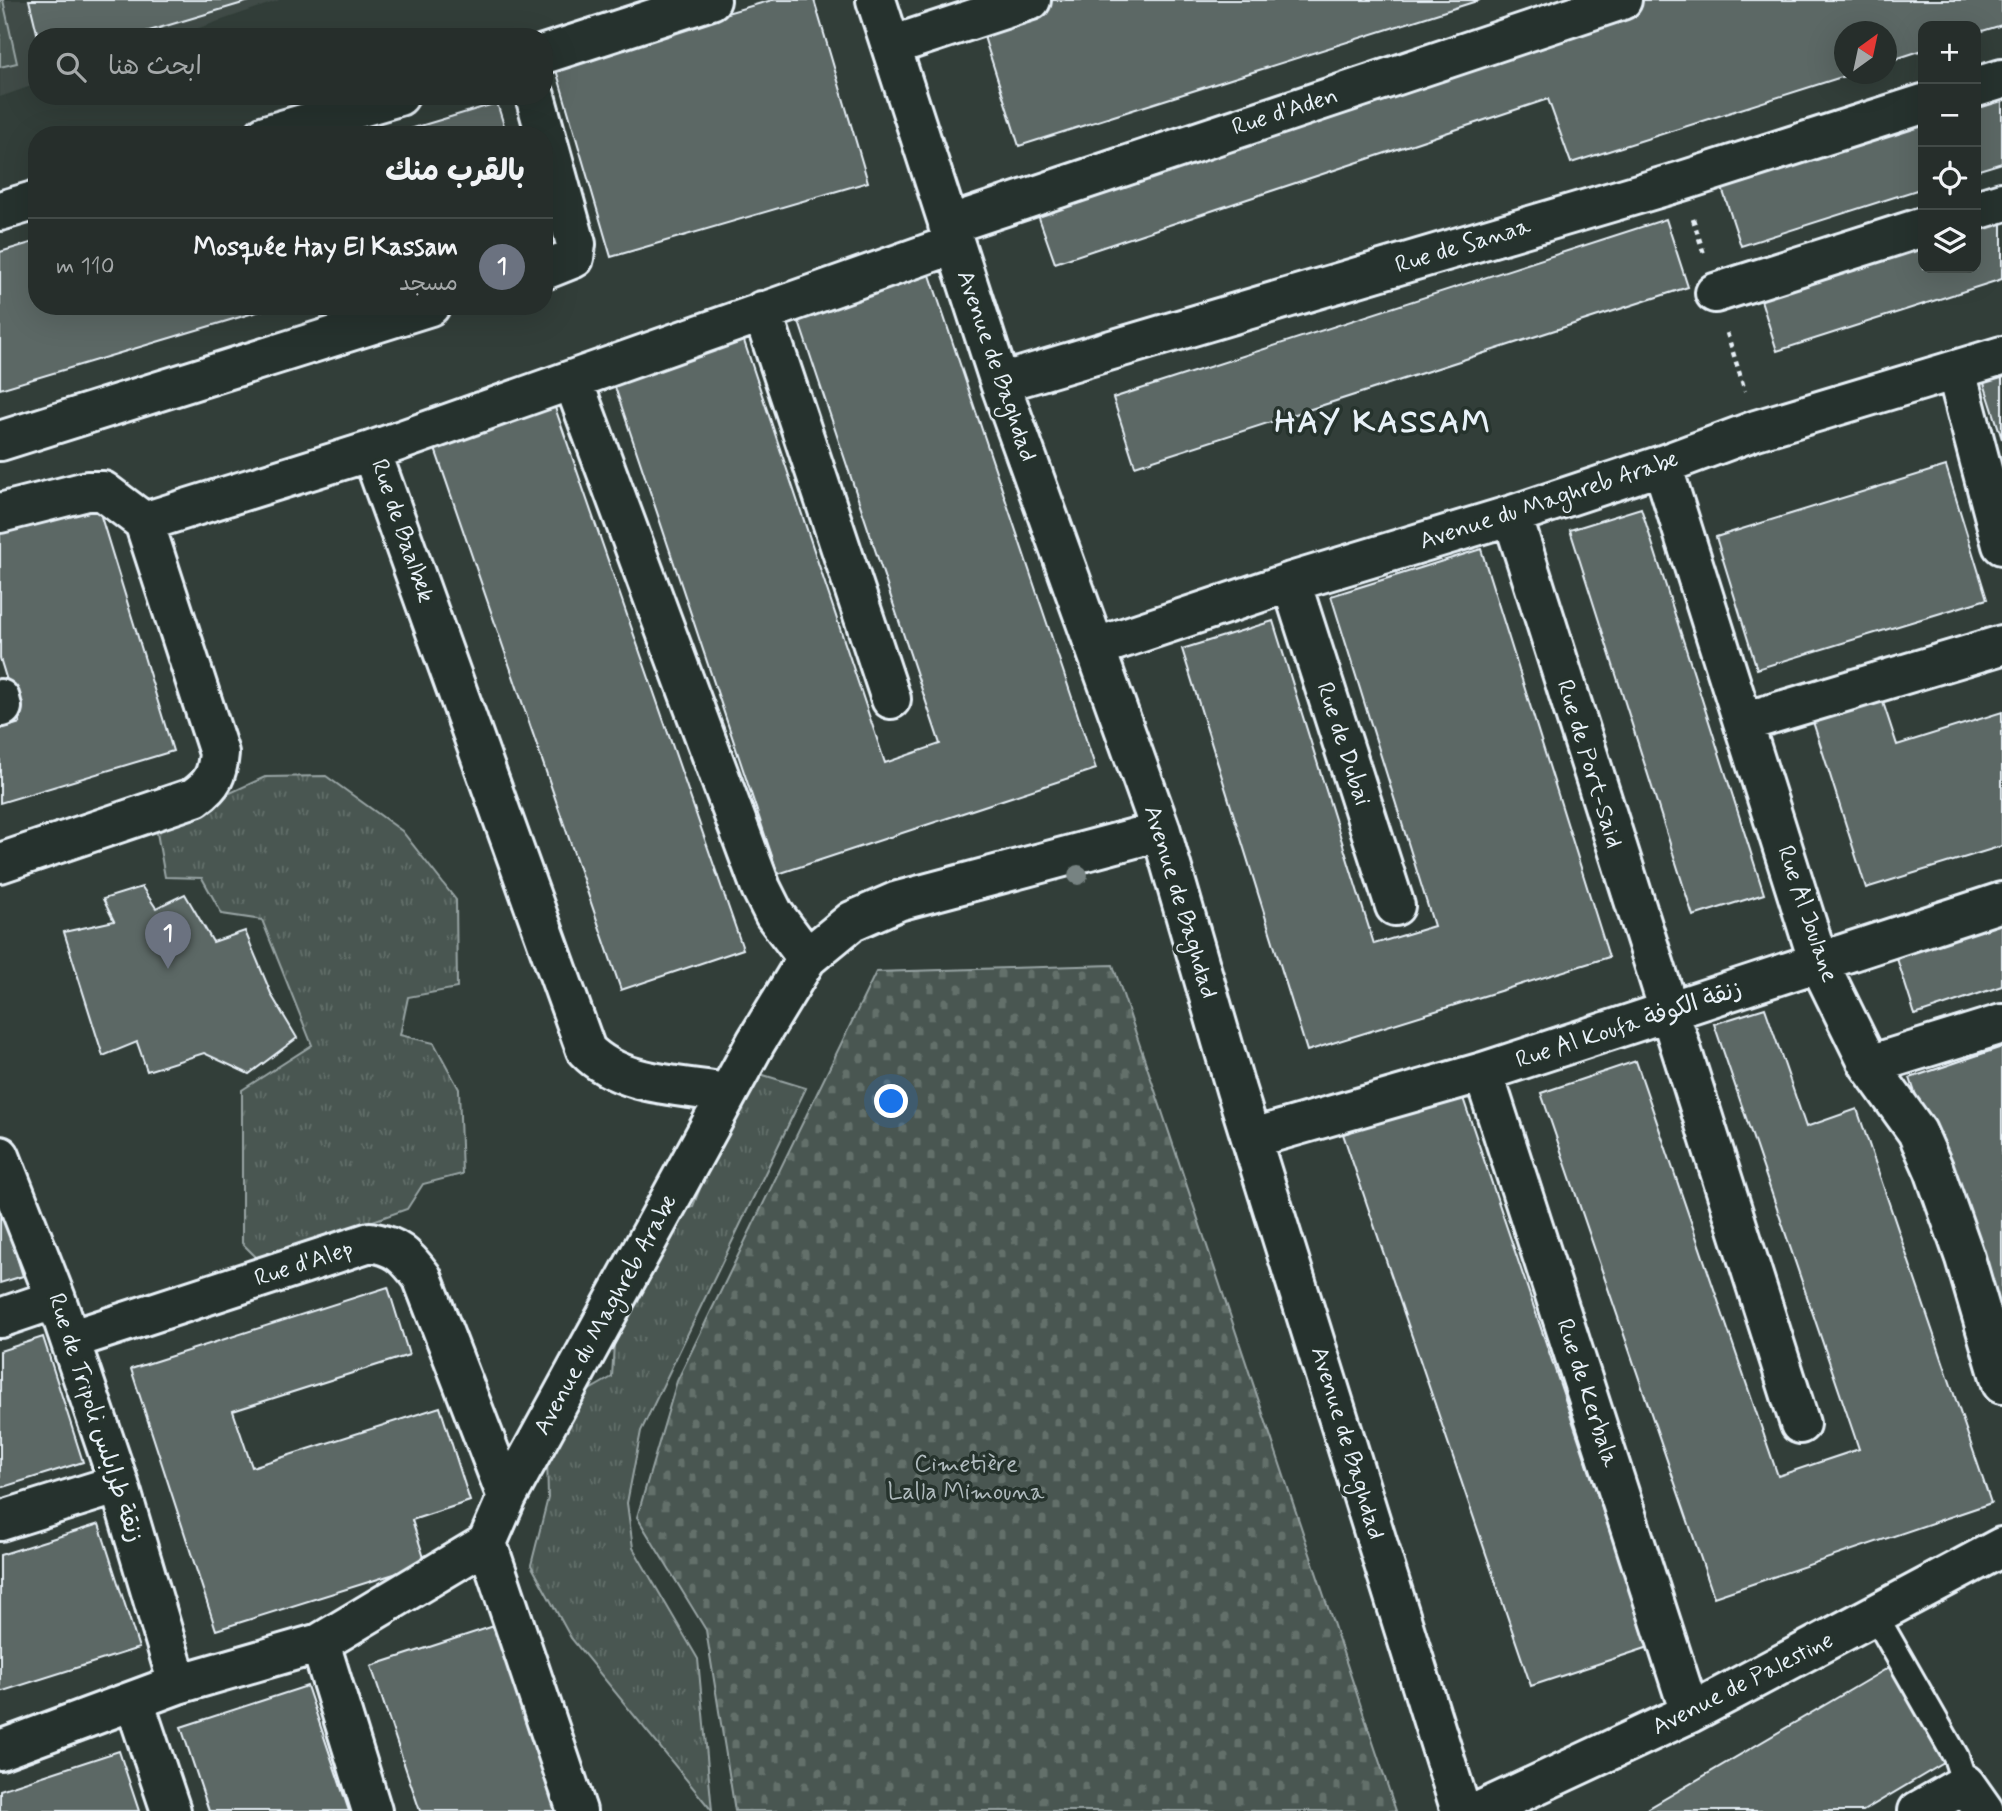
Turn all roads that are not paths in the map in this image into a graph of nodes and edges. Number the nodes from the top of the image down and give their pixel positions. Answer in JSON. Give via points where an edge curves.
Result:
{"nodes":[{"id":1,"x":711,"y":0,"type":"edge"},
{"id":2,"x":876,"y":0,"type":"edge"},
{"id":3,"x":1031,"y":0,"type":"edge"},
{"id":4,"x":1622,"y":0,"type":"edge"},
{"id":5,"x":891,"y":46,"type":"junction"},
{"id":6,"x":553,"y":51,"type":"edge"},
{"id":7,"x":2002,"y":79,"type":"edge"},
{"id":8,"x":1981,"y":85,"type":"edge"},
{"id":9,"x":368,"y":105,"type":"edge"},
{"id":10,"x":537,"y":105,"type":"edge"},
{"id":11,"x":1918,"y":106,"type":"edge"},
{"id":12,"x":296,"y":126,"type":"edge"},
{"id":13,"x":543,"y":126,"type":"edge"},
{"id":14,"x":553,"y":161,"type":"edge"},
{"id":15,"x":2002,"y":202,"type":"edge"},
{"id":16,"x":28,"y":203,"type":"edge"},
{"id":17,"x":1981,"y":208,"type":"edge"},
{"id":18,"x":0,"y":211,"type":"edge"},
{"id":19,"x":1918,"y":229,"type":"edge"},
{"id":20,"x":951,"y":234,"type":"junction"},
{"id":21,"x":553,"y":266,"type":"edge"},
{"id":22,"x":1715,"y":293,"type":"dead end"},
{"id":23,"x":762,"y":311,"type":"junction"},
{"id":24,"x":401,"y":315,"type":"edge"},
{"id":25,"x":2002,"y":356,"type":"edge"},
{"id":26,"x":1956,"y":371,"type":"junction"},
{"id":27,"x":573,"y":381,"type":"junction"},
{"id":28,"x":1000,"y":383,"type":"junction"},
{"id":29,"x":0,"y":441,"type":"edge"},
{"id":30,"x":371,"y":451,"type":"junction"},
{"id":31,"x":1662,"y":466,"type":"junction"},
{"id":32,"x":0,"y":513,"type":"edge"},
{"id":33,"x":1512,"y":515,"type":"junction"},
{"id":34,"x":144,"y":522,"type":"junction"},
{"id":35,"x":2002,"y":545,"type":"edge"},
{"id":36,"x":1291,"y":582,"type":"junction"},
{"id":37,"x":2002,"y":645,"type":"edge"},
{"id":38,"x":1097,"y":647,"type":"junction"},
{"id":39,"x":891,"y":699,"type":"dead end"},
{"id":40,"x":1744,"y":722,"type":"junction"},
{"id":41,"x":1161,"y":831,"type":"junction"},
{"id":42,"x":0,"y":863,"type":"edge"},
{"id":43,"x":2002,"y":902,"type":"edge"},
{"id":44,"x":1395,"y":906,"type":"dead end"},
{"id":45,"x":807,"y":958,"type":"junction"},
{"id":46,"x":1819,"y":963,"type":"junction"},
{"id":47,"x":1667,"y":1012,"type":"junction"},
{"id":48,"x":2002,"y":1024,"type":"edge"},
{"id":49,"x":1869,"y":1065,"type":"junction"},
{"id":50,"x":1483,"y":1072,"type":"junction"},
{"id":51,"x":728,"y":1093,"type":"junction"},
{"id":52,"x":1253,"y":1138,"type":"junction"},
{"id":53,"x":0,"y":1156,"type":"edge"},
{"id":54,"x":56,"y":1300,"type":"junction"},
{"id":55,"x":0,"y":1318,"type":"edge"},
{"id":56,"x":70,"y":1340,"type":"junction"},
{"id":57,"x":2002,"y":1384,"type":"edge"},
{"id":58,"x":1800,"y":1424,"type":"dead end"},
{"id":59,"x":119,"y":1484,"type":"junction"},
{"id":60,"x":507,"y":1497,"type":"junction"},
{"id":61,"x":0,"y":1521,"type":"edge"},
{"id":62,"x":487,"y":1543,"type":"junction"},
{"id":63,"x":2002,"y":1547,"type":"edge"},
{"id":64,"x":1875,"y":1615,"type":"junction"},
{"id":65,"x":320,"y":1643,"type":"junction"},
{"id":66,"x":178,"y":1684,"type":"junction"},
{"id":67,"x":134,"y":1701,"type":"junction"},
{"id":68,"x":1690,"y":1713,"type":"junction"},
{"id":69,"x":0,"y":1749,"type":"edge"},
{"id":70,"x":1974,"y":1798,"type":"edge"},
{"id":71,"x":171,"y":1811,"type":"edge"},
{"id":72,"x":372,"y":1811,"type":"edge"},
{"id":73,"x":577,"y":1811,"type":"edge"},
{"id":74,"x":1461,"y":1811,"type":"edge"},
{"id":75,"x":1480,"y":1811,"type":"edge"},
{"id":76,"x":1919,"y":1811,"type":"edge"}],
"edges":[{"from":1,"to":6,"type":"street"},
{"from":2,"to":5,"type":"street","name":"Avenue de Baghdad"},
{"from":3,"to":5,"type":"street"},
{"from":4,"to":20,"type":"street","name":"Rue d'Aden"},
{"from":5,"to":20,"type":"street","name":"Avenue de Baghdad"},
{"from":7,"to":8,"type":"street"},
{"from":9,"to":12,"type":"street"},
{"from":10,"to":13,"type":"street"},
{"from":11,"to":28,"type":"street","name":"Rue de Sanaa","via":[[1682,181]]},
{"from":14,"to":21,"type":"street","via":[[576,244],[574,258]]},
{"from":15,"to":17,"type":"street"},
{"from":16,"to":18,"type":"street"},
{"from":19,"to":22,"type":"street"},
{"from":20,"to":23,"type":"street","name":"Rue de Baalbek"},
{"from":20,"to":28,"type":"street","name":"Avenue de Baghdad"},
{"from":23,"to":27,"type":"street","name":"Rue de Baalbek"},
{"from":23,"to":39,"type":"street"},
{"from":24,"to":29,"type":"street"},
{"from":25,"to":26,"type":"street","name":"Avenue du Maghreb Arabe"},
{"from":26,"to":31,"type":"street","name":"Avenue du Maghreb Arabe","via":[[1756,430]]},
{"from":26,"to":35,"type":"street"},
{"from":27,"to":30,"type":"street","name":"Rue de Baalbek"},
{"from":27,"to":45,"type":"street","via":[[761,888]]},
{"from":28,"to":38,"type":"street","name":"Avenue de Baghdad"},
{"from":30,"to":34,"type":"street"},
{"from":30,"to":51,"type":"street","name":"Rue de Baalbek","via":[[586,1050],[600,1065],[618,1074]]},
{"from":31,"to":33,"type":"street","name":"Avenue du Maghreb Arabe"},
{"from":31,"to":40,"type":"street","name":"Rue Al Joulane"},
{"from":32,"to":34,"type":"street","via":[[103,491]]},
{"from":33,"to":36,"type":"street","name":"Avenue du Maghreb Arabe"},
{"from":33,"to":47,"type":"street","name":"Rue de Port-Said"},
{"from":34,"to":42,"type":"street","via":[[219,753],[218,771],[211,785],[195,797]]},
{"from":36,"to":38,"type":"street","name":"Avenue du Maghreb Arabe"},
{"from":36,"to":44,"type":"street","name":"Rue de Dubai"},
{"from":37,"to":40,"type":"street"},
{"from":38,"to":41,"type":"street","name":"Avenue de Baghdad"},
{"from":40,"to":46,"type":"street","name":"Rue Al Joulane"},
{"from":41,"to":45,"type":"street","name":"Avenue du Maghreb Arabe","via":[[898,901],[852,921]]},
{"from":41,"to":52,"type":"street","name":"Avenue de Baghdad"},
{"from":43,"to":46,"type":"street","name":"Rue Al Koufa زنقة الكوفة"},
{"from":45,"to":51,"type":"street","name":"Avenue du Maghreb Arabe"},
{"from":46,"to":47,"type":"street","name":"Rue Al Koufa زنقة الكوفة"},
{"from":46,"to":49,"type":"street","name":"Rue Al Joulane"},
{"from":47,"to":50,"type":"street","name":"Rue Al Koufa زنقة الكوفة"},
{"from":47,"to":58,"type":"street","name":"Rue de Port-Said"},
{"from":48,"to":49,"type":"street"},
{"from":49,"to":57,"type":"street","name":"Rue Al Joulane","via":[[1917,1132],[1934,1170]]},
{"from":50,"to":52,"type":"street","name":"Rue Al Koufa زنقة الكوفة"},
{"from":50,"to":68,"type":"street","name":"Rue de Kerbala"},
{"from":51,"to":60,"type":"street","name":"Avenue du Maghreb Arabe"},
{"from":52,"to":74,"type":"street","name":"Avenue de Baghdad"},
{"from":53,"to":54,"type":"street","name":"Rue de Tripoli زنقة طرابلس"},
{"from":54,"to":55,"type":"street"},
{"from":54,"to":56,"type":"street","name":"Rue de Tripoli زنقة طرابلس"},
{"from":56,"to":59,"type":"street","name":"Rue de Tripoli زنقة طرابلس"},
{"from":56,"to":60,"type":"street","name":"Rue d'Alep","via":[[370,1242],[391,1245],[422,1277]]},
{"from":59,"to":61,"type":"street"},
{"from":59,"to":66,"type":"street","name":"Rue de Tripoli زنقة طرابلس"},
{"from":60,"to":62,"type":"street","name":"Avenue du Maghreb Arabe"},
{"from":62,"to":65,"type":"street"},
{"from":62,"to":73,"type":"street"},
{"from":63,"to":64,"type":"street","name":"Avenue de Palestine"},
{"from":64,"to":68,"type":"street","name":"Avenue de Palestine"},
{"from":64,"to":70,"type":"lane","via":[[1956,1757]]},
{"from":65,"to":66,"type":"street"},
{"from":65,"to":72,"type":"street"},
{"from":66,"to":67,"type":"street"},
{"from":67,"to":69,"type":"street"},
{"from":67,"to":71,"type":"street"},
{"from":68,"to":75,"type":"street","name":"Avenue de Palestine"},
{"from":70,"to":76,"type":"street"}]}
